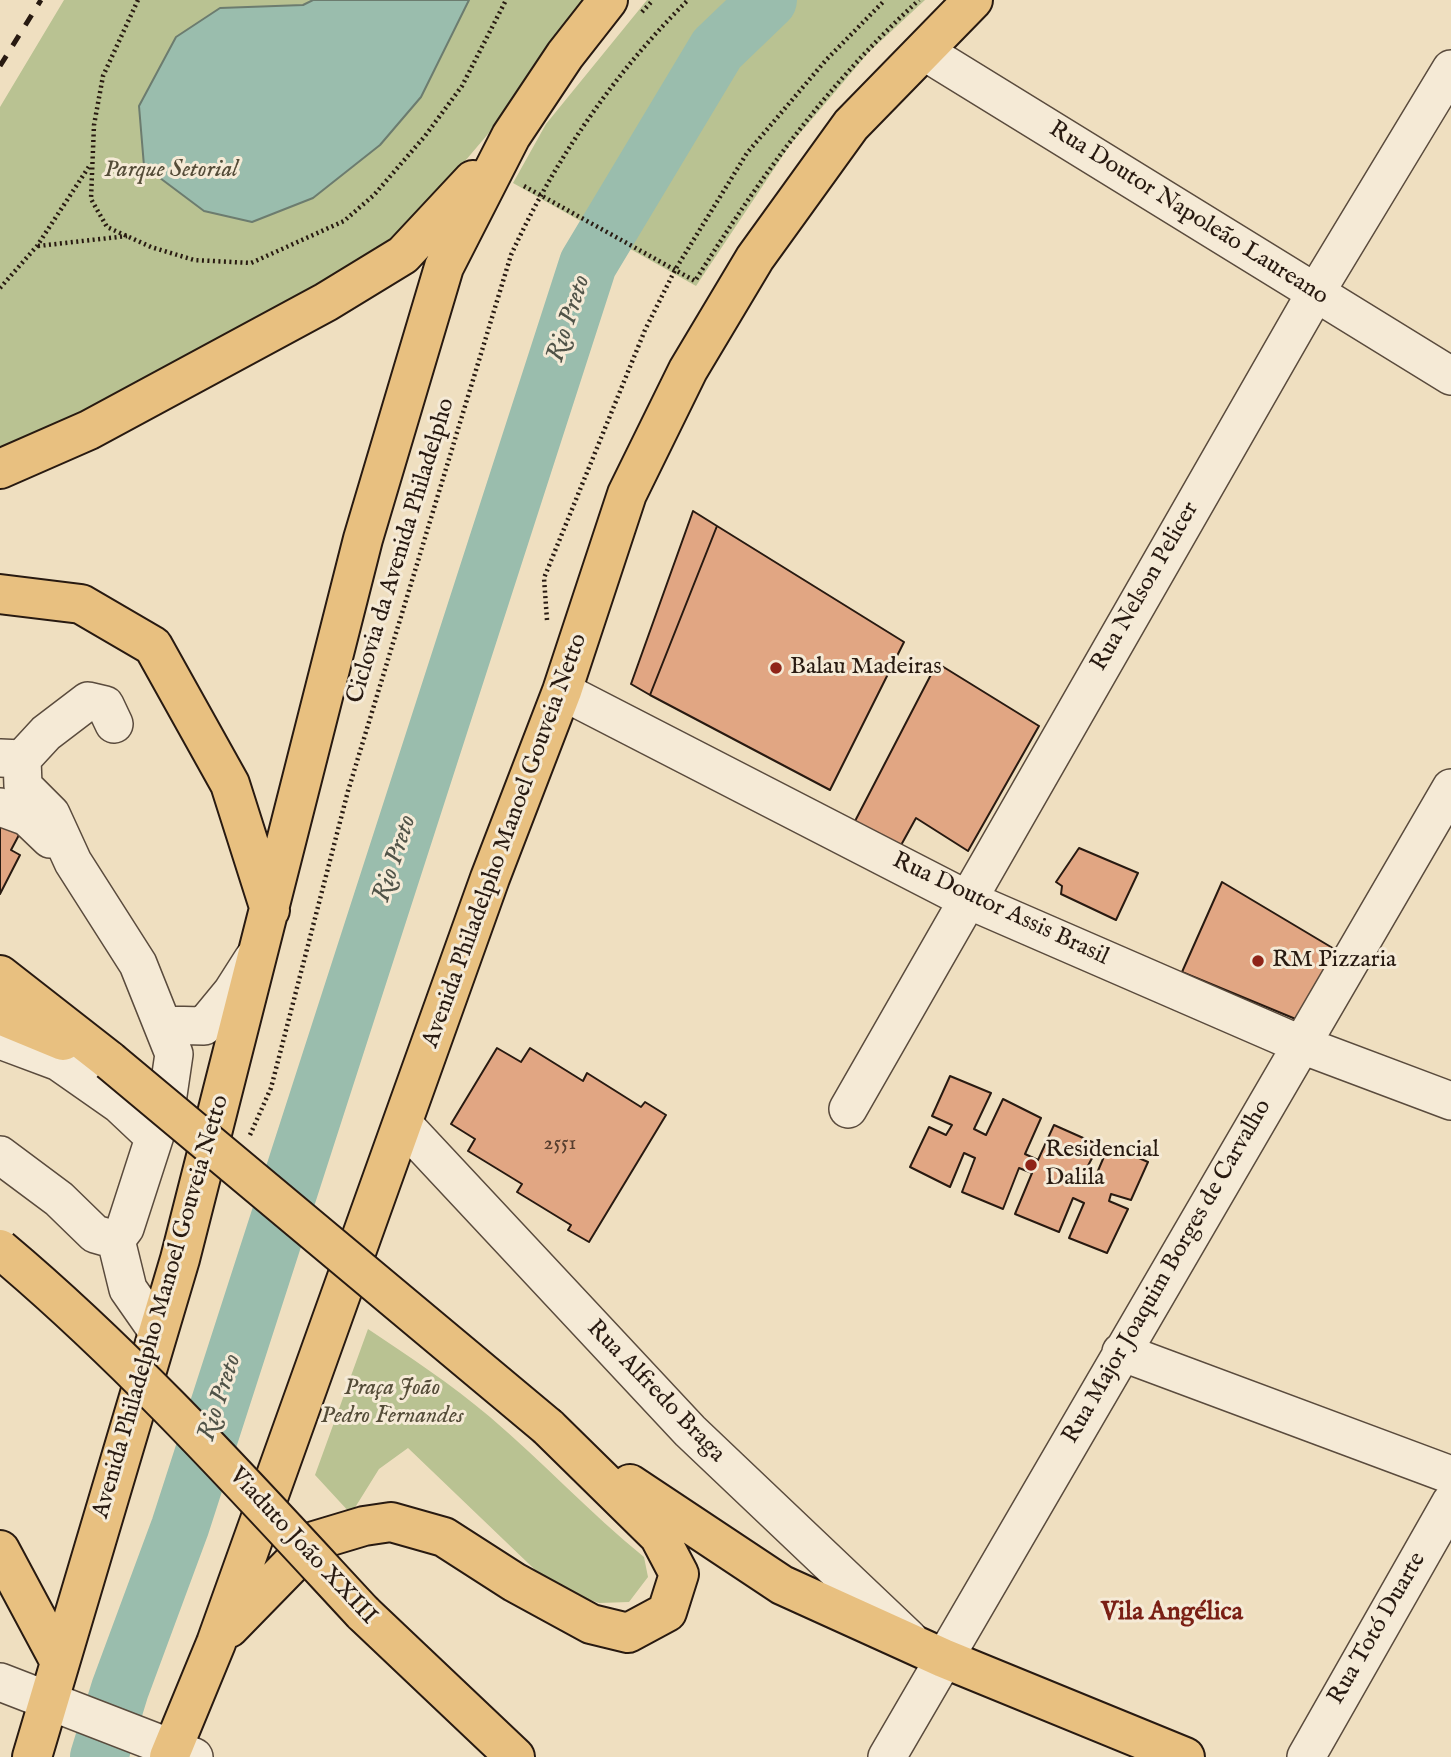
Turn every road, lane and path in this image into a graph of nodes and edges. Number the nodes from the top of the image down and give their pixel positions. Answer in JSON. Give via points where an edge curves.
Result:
{"nodes":[{"id":1,"x":138,"y":0,"type":"edge"},
{"id":2,"x":506,"y":0,"type":"edge"},
{"id":3,"x":608,"y":0,"type":"edge"},
{"id":4,"x":688,"y":0,"type":"edge"},
{"id":5,"x":885,"y":0,"type":"edge"},
{"id":6,"x":973,"y":0,"type":"edge"},
{"id":7,"x":925,"y":52,"type":"junction"},
{"id":8,"x":1451,"y":69,"type":"edge"},
{"id":9,"x":511,"y":136,"type":"junction"},
{"id":10,"x":91,"y":164,"type":"junction"},
{"id":11,"x":557,"y":204,"type":"dead end"},
{"id":12,"x":128,"y":236,"type":"junction"},
{"id":13,"x":37,"y":246,"type":"junction"},
{"id":14,"x":665,"y":264,"type":"dead end"},
{"id":15,"x":0,"y":288,"type":"edge"},
{"id":16,"x":1316,"y":292,"type":"junction"},
{"id":17,"x":1451,"y":376,"type":"edge"},
{"id":18,"x":0,"y":469,"type":"edge"},
{"id":19,"x":0,"y":594,"type":"edge"},
{"id":20,"x":547,"y":626,"type":"dead end"},
{"id":21,"x":562,"y":691,"type":"junction"},
{"id":22,"x":114,"y":723,"type":"dead end"},
{"id":23,"x":11,"y":759,"type":"edge"},
{"id":24,"x":1451,"y":788,"type":"edge"},
{"id":25,"x":0,"y":807,"type":"edge"},
{"id":26,"x":73,"y":862,"type":"junction"},
{"id":27,"x":966,"y":899,"type":"junction"},
{"id":28,"x":270,"y":910,"type":"junction"},
{"id":29,"x":261,"y":946,"type":"junction"},
{"id":30,"x":0,"y":975,"type":"edge"},
{"id":31,"x":0,"y":1015,"type":"edge"},
{"id":32,"x":163,"y":1025,"type":"junction"},
{"id":33,"x":0,"y":1040,"type":"edge"},
{"id":34,"x":1302,"y":1045,"type":"junction"},
{"id":35,"x":110,"y":1061,"type":"junction"},
{"id":36,"x":1451,"y":1101,"type":"edge"},
{"id":37,"x":848,"y":1109,"type":"dead end"},
{"id":38,"x":404,"y":1125,"type":"junction"},
{"id":39,"x":154,"y":1137,"type":"junction"},
{"id":40,"x":246,"y":1145,"type":"dead end"},
{"id":41,"x":0,"y":1155,"type":"edge"},
{"id":42,"x":116,"y":1240,"type":"junction"},
{"id":43,"x":0,"y":1249,"type":"edge"},
{"id":44,"x":158,"y":1332,"type":"junction"},
{"id":45,"x":1121,"y":1352,"type":"junction"},
{"id":46,"x":552,"y":1430,"type":"junction"},
{"id":47,"x":1451,"y":1475,"type":"edge"},
{"id":48,"x":1451,"y":1502,"type":"edge"},
{"id":49,"x":0,"y":1550,"type":"edge"},
{"id":50,"x":216,"y":1643,"type":"junction"},
{"id":51,"x":930,"y":1653,"type":"junction"},
{"id":52,"x":60,"y":1661,"type":"junction"},
{"id":53,"x":0,"y":1682,"type":"edge"},
{"id":54,"x":60,"y":1704,"type":"junction"},
{"id":55,"x":170,"y":1750,"type":"edge"},
{"id":56,"x":32,"y":1757,"type":"edge"},
{"id":57,"x":515,"y":1757,"type":"edge"},
{"id":58,"x":887,"y":1757,"type":"edge"},
{"id":59,"x":1185,"y":1757,"type":"edge"},
{"id":60,"x":1306,"y":1757,"type":"edge"}],
"edges":[{"from":1,"to":10,"type":"path","via":[[103,76]]},
{"from":2,"to":12,"type":"path","via":[[461,86],[425,136],[374,195],[344,221],[251,262],[194,260]]},
{"from":3,"to":9,"type":"main road","name":"Avenida Philadelpho Manoel Gouveia Netto"},
{"from":4,"to":40,"type":"path","name":"Ciclovia da Avenida Philadelpho","via":[[597,105],[551,177],[511,255],[348,791],[271,1088]]},
{"from":5,"to":20,"type":"path","via":[[747,153],[675,270],[645,330],[544,578]]},
{"from":6,"to":7,"type":"main road","name":"Avenida Philadelpho Manoel Gouveia Netto"},
{"from":7,"to":16,"type":"street","name":"Rua Doutor Napoleão Laureano"},
{"from":7,"to":21,"type":"main road","name":"Avenida Philadelpho Manoel Gouveia Netto","via":[[851,125],[755,258],[688,370],[627,494]]},
{"from":8,"to":16,"type":"street","name":"Rua Nelson Pelicer"},
{"from":9,"to":18,"type":"main road","via":[[403,255],[326,302],[89,430]]},
{"from":9,"to":28,"type":"main road","name":"Avenida Philadelpho Manoel Gouveia Netto","via":[[444,267],[363,539]]},
{"from":10,"to":12,"type":"path","via":[[91,199],[107,227]]},
{"from":10,"to":13,"type":"path"},
{"from":11,"to":14,"type":"path"},
{"from":12,"to":13,"type":"path"},
{"from":13,"to":15,"type":"path"},
{"from":16,"to":17,"type":"street","name":"Rua Doutor Napoleão Laureano"},
{"from":16,"to":27,"type":"street","name":"Rua Nelson Pelicer"},
{"from":19,"to":28,"type":"main road","via":[[81,604],[153,646],[230,784]]},
{"from":21,"to":27,"type":"street","name":"Rua Doutor Assis Brasil"},
{"from":21,"to":38,"type":"main road","name":"Avenida Philadelpho Manoel Gouveia Netto","via":[[490,878]]},
{"from":22,"to":23,"type":"street","via":[[105,705],[88,701]]},
{"from":23,"to":26,"type":"street","via":[[23,786],[51,814]]},
{"from":24,"to":34,"type":"street","name":"Rua Major Joaquim Borges de Carvalho"},
{"from":25,"to":26,"type":"street","via":[[27,817]]},
{"from":26,"to":32,"type":"street","via":[[138,964]]},
{"from":27,"to":34,"type":"street","name":"Rua Doutor Assis Brasil"},
{"from":27,"to":37,"type":"street","name":"Rua Nelson Pelicer"},
{"from":28,"to":29,"type":"main road","name":"Avenida Philadelpho Manoel Gouveia Netto"},
{"from":29,"to":32,"type":"street","via":[[204,1026]]},
{"from":29,"to":44,"type":"main road","name":"Avenida Philadelpho Manoel Gouveia Netto"},
{"from":30,"to":35,"type":"main road"},
{"from":31,"to":35,"type":"main road"},
{"from":32,"to":39,"type":"street","via":[[174,1054],[168,1095]]},
{"from":33,"to":39,"type":"street","via":[[59,1062],[119,1104]]},
{"from":34,"to":36,"type":"street","name":"Rua Doutor Assis Brasil"},
{"from":34,"to":45,"type":"street","name":"Rua Major Joaquim Borges de Carvalho"},
{"from":35,"to":46,"type":"main road","bridge":true},
{"from":38,"to":50,"type":"main road","name":"Avenida Philadelpho Manoel Gouveia Netto"},
{"from":38,"to":51,"type":"street","name":"Rua Alfredo Braga","via":[[690,1431]]},
{"from":39,"to":42,"type":"street","via":[[125,1228]]},
{"from":41,"to":42,"type":"street","via":[[59,1199],[95,1234]]},
{"from":42,"to":44,"type":"street","via":[[128,1289]]},
{"from":43,"to":57,"type":"main road","name":"Viaduto João XXIII","bridge":true,"via":[[54,1294],[238,1479],[363,1614]]},
{"from":44,"to":52,"type":"main road","name":"Avenida Philadelpho Manoel Gouveia Netto"},
{"from":45,"to":47,"type":"street"},
{"from":45,"to":51,"type":"street","name":"Rua Major Joaquim Borges de Carvalho"},
{"from":46,"to":50,"type":"main road","via":[[659,1535],[679,1574],[667,1612],[628,1633],[591,1624],[444,1537],[391,1522],[314,1541]]},
{"from":46,"to":51,"type":"main road","name":"Rua Alfredo Braga","via":[[782,1585]]},
{"from":48,"to":60,"type":"street","name":"Rua Totó Duarte"},
{"from":49,"to":52,"type":"main road"},
{"from":50,"to":55,"type":"main road","name":"Avenida Philadelpho Manoel Gouveia Netto"},
{"from":51,"to":58,"type":"street","name":"Rua Major Joaquim Borges de Carvalho"},
{"from":51,"to":59,"type":"main road","name":"Rua Alfredo Braga"},
{"from":52,"to":54,"type":"main road","name":"Avenida Philadelpho Manoel Gouveia Netto"},
{"from":53,"to":54,"type":"street"},
{"from":54,"to":55,"type":"street"},
{"from":54,"to":56,"type":"main road","name":"Avenida Philadelpho Manoel Gouveia Netto"}]}
